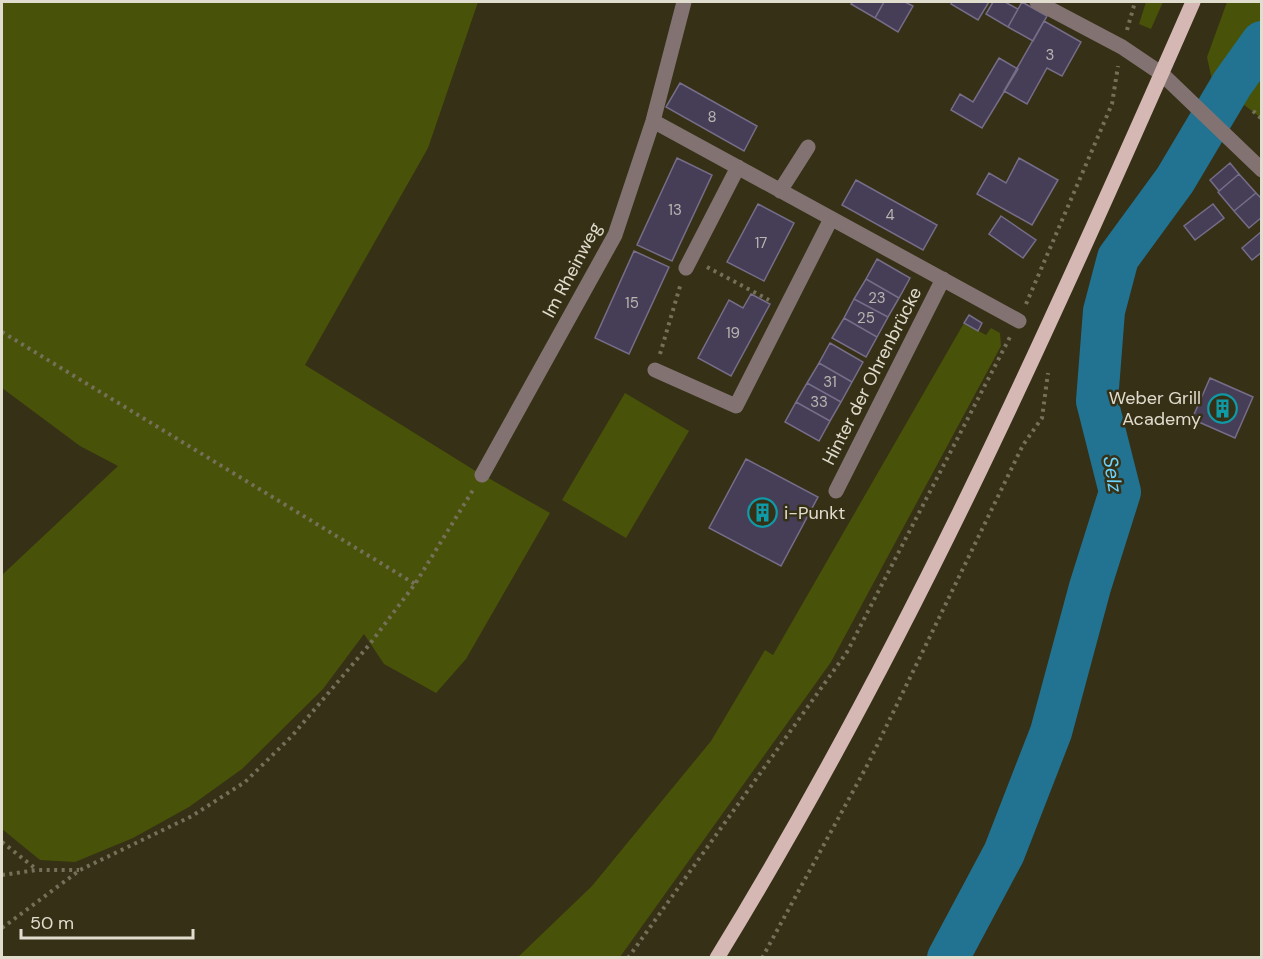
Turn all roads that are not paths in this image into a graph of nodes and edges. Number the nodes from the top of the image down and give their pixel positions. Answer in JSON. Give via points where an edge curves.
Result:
{"nodes":[{"id":1,"x":684,"y":2,"type":"edge"},
{"id":2,"x":1037,"y":2,"type":"edge"},
{"id":3,"x":1193,"y":2,"type":"edge"},
{"id":4,"x":1162,"y":74,"type":"junction"},
{"id":5,"x":653,"y":121,"type":"junction"},
{"id":6,"x":808,"y":147,"type":"dead end"},
{"id":7,"x":738,"y":167,"type":"junction"},
{"id":8,"x":1262,"y":170,"type":"edge"},
{"id":9,"x":780,"y":191,"type":"junction"},
{"id":10,"x":831,"y":219,"type":"junction"},
{"id":11,"x":688,"y":263,"type":"road end"},
{"id":12,"x":943,"y":279,"type":"junction"},
{"id":13,"x":1019,"y":321,"type":"road end"},
{"id":14,"x":655,"y":369,"type":"road end"},
{"id":15,"x":482,"y":475,"type":"road end"},
{"id":16,"x":836,"y":490,"type":"dead end"},
{"id":17,"x":717,"y":957,"type":"edge"}],
"edges":[{"from":1,"to":5,"type":"street","name":"Im Rheinweg"},
{"from":2,"to":4,"type":"street","via":[[1122,47]]},
{"from":3,"to":4,"type":"main road"},
{"from":4,"to":8,"type":"street"},
{"from":4,"to":17,"type":"main road","via":[[937,563],[839,747]]},
{"from":5,"to":7,"type":"street","name":"Hinter der Ohrenbrücke"},
{"from":5,"to":15,"type":"street","name":"Im Rheinweg","via":[[615,235]]},
{"from":6,"to":9,"type":"street"},
{"from":7,"to":9,"type":"street","name":"Hinter der Ohrenbrücke"},
{"from":7,"to":11,"type":"street"},
{"from":9,"to":10,"type":"street","name":"Hinter der Ohrenbrücke"},
{"from":10,"to":12,"type":"street","name":"Hinter der Ohrenbrücke"},
{"from":10,"to":14,"type":"street","via":[[736,406]]},
{"from":12,"to":13,"type":"street","name":"Hinter der Ohrenbrücke"},
{"from":12,"to":16,"type":"street","name":"Hinter der Ohrenbrücke"}]}
